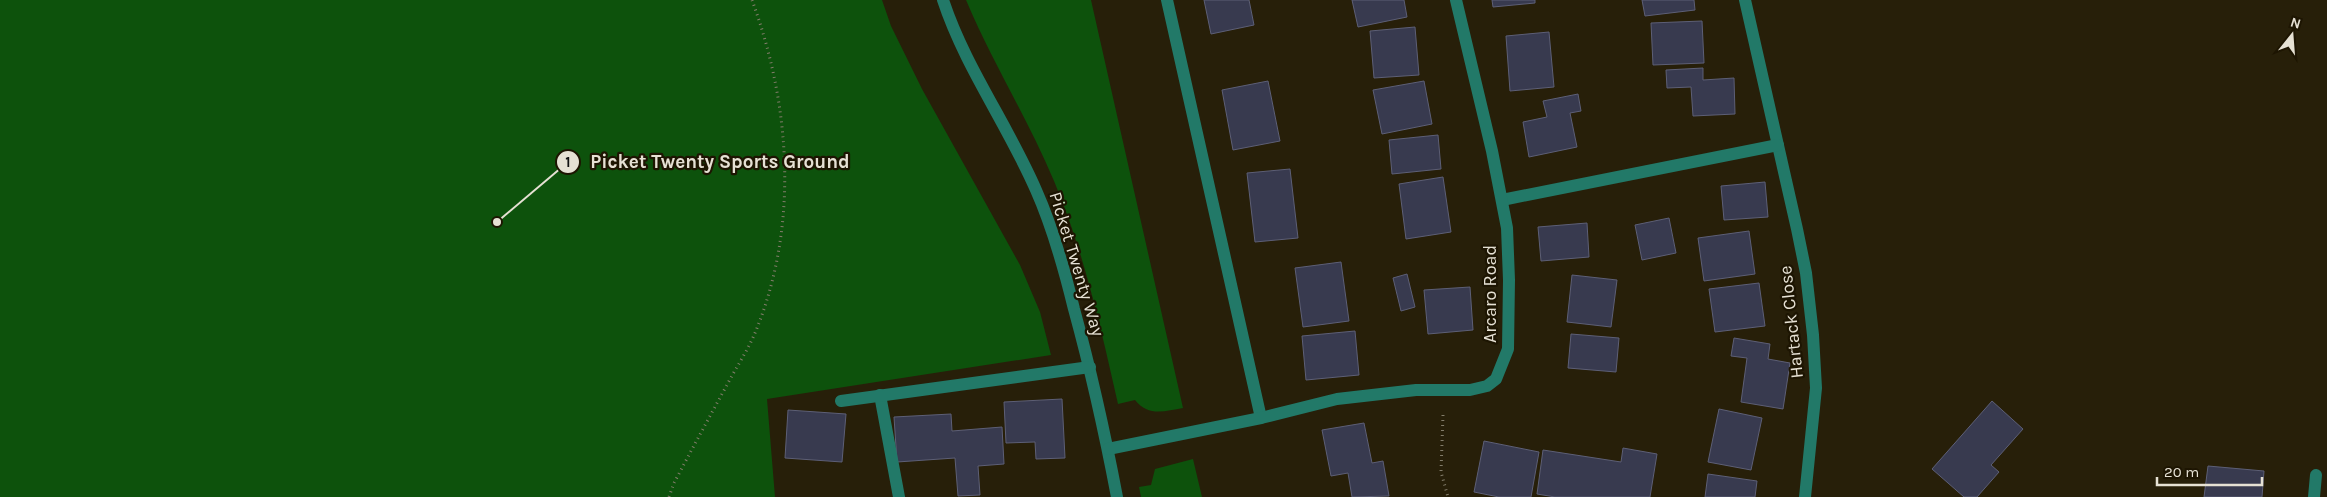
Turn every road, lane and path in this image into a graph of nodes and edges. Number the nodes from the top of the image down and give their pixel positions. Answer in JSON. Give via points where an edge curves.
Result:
{"nodes":[{"id":1,"x":752,"y":0,"type":"edge"},
{"id":2,"x":942,"y":0,"type":"edge"},
{"id":3,"x":1167,"y":0,"type":"edge"},
{"id":4,"x":1456,"y":0,"type":"edge"},
{"id":5,"x":1745,"y":0,"type":"edge"},
{"id":6,"x":1778,"y":145,"type":"junction"},
{"id":7,"x":1502,"y":200,"type":"junction"},
{"id":8,"x":1090,"y":367,"type":"junction"},
{"id":9,"x":1446,"y":390,"type":"junction"},
{"id":10,"x":880,"y":395,"type":"junction"},
{"id":11,"x":841,"y":402,"type":"dead end"},
{"id":12,"x":1261,"y":418,"type":"junction"},
{"id":13,"x":1108,"y":449,"type":"junction"},
{"id":14,"x":2316,"y":475,"type":"dead end"},
{"id":15,"x":669,"y":497,"type":"edge"},
{"id":16,"x":899,"y":497,"type":"edge"},
{"id":17,"x":1118,"y":497,"type":"edge"},
{"id":18,"x":1448,"y":497,"type":"edge"},
{"id":19,"x":1804,"y":497,"type":"edge"},
{"id":20,"x":2314,"y":497,"type":"edge"}],
"edges":[{"from":1,"to":15,"type":"path","via":[[774,72],[784,142],[784,216],[780,251],[755,333]]},
{"from":2,"to":8,"type":"street","name":"Picket Twenty Way","via":[[1036,190],[1054,236]]},
{"from":3,"to":12,"type":"street"},
{"from":4,"to":7,"type":"street","name":"Arcaro Road"},
{"from":5,"to":6,"type":"street","name":"Hartack Close"},
{"from":6,"to":7,"type":"street"},
{"from":6,"to":19,"type":"street","name":"Hartack Close","via":[[1806,273],[1813,335],[1816,388]]},
{"from":7,"to":9,"type":"street","name":"Arcaro Road","via":[[1509,280],[1508,349],[1496,379],[1487,386]]},
{"from":8,"to":10,"type":"street"},
{"from":8,"to":13,"type":"street","name":"Picket Twenty Way"},
{"from":9,"to":12,"type":"street","name":"Arcaro Road","via":[[1337,399]]},
{"from":9,"to":18,"type":"path","via":[[1441,472]]},
{"from":10,"to":11,"type":"street"},
{"from":10,"to":16,"type":"street"},
{"from":12,"to":13,"type":"street","name":"Arcaro Road"},
{"from":13,"to":17,"type":"street","name":"Picket Twenty Way"},
{"from":14,"to":20,"type":"street"}]}
